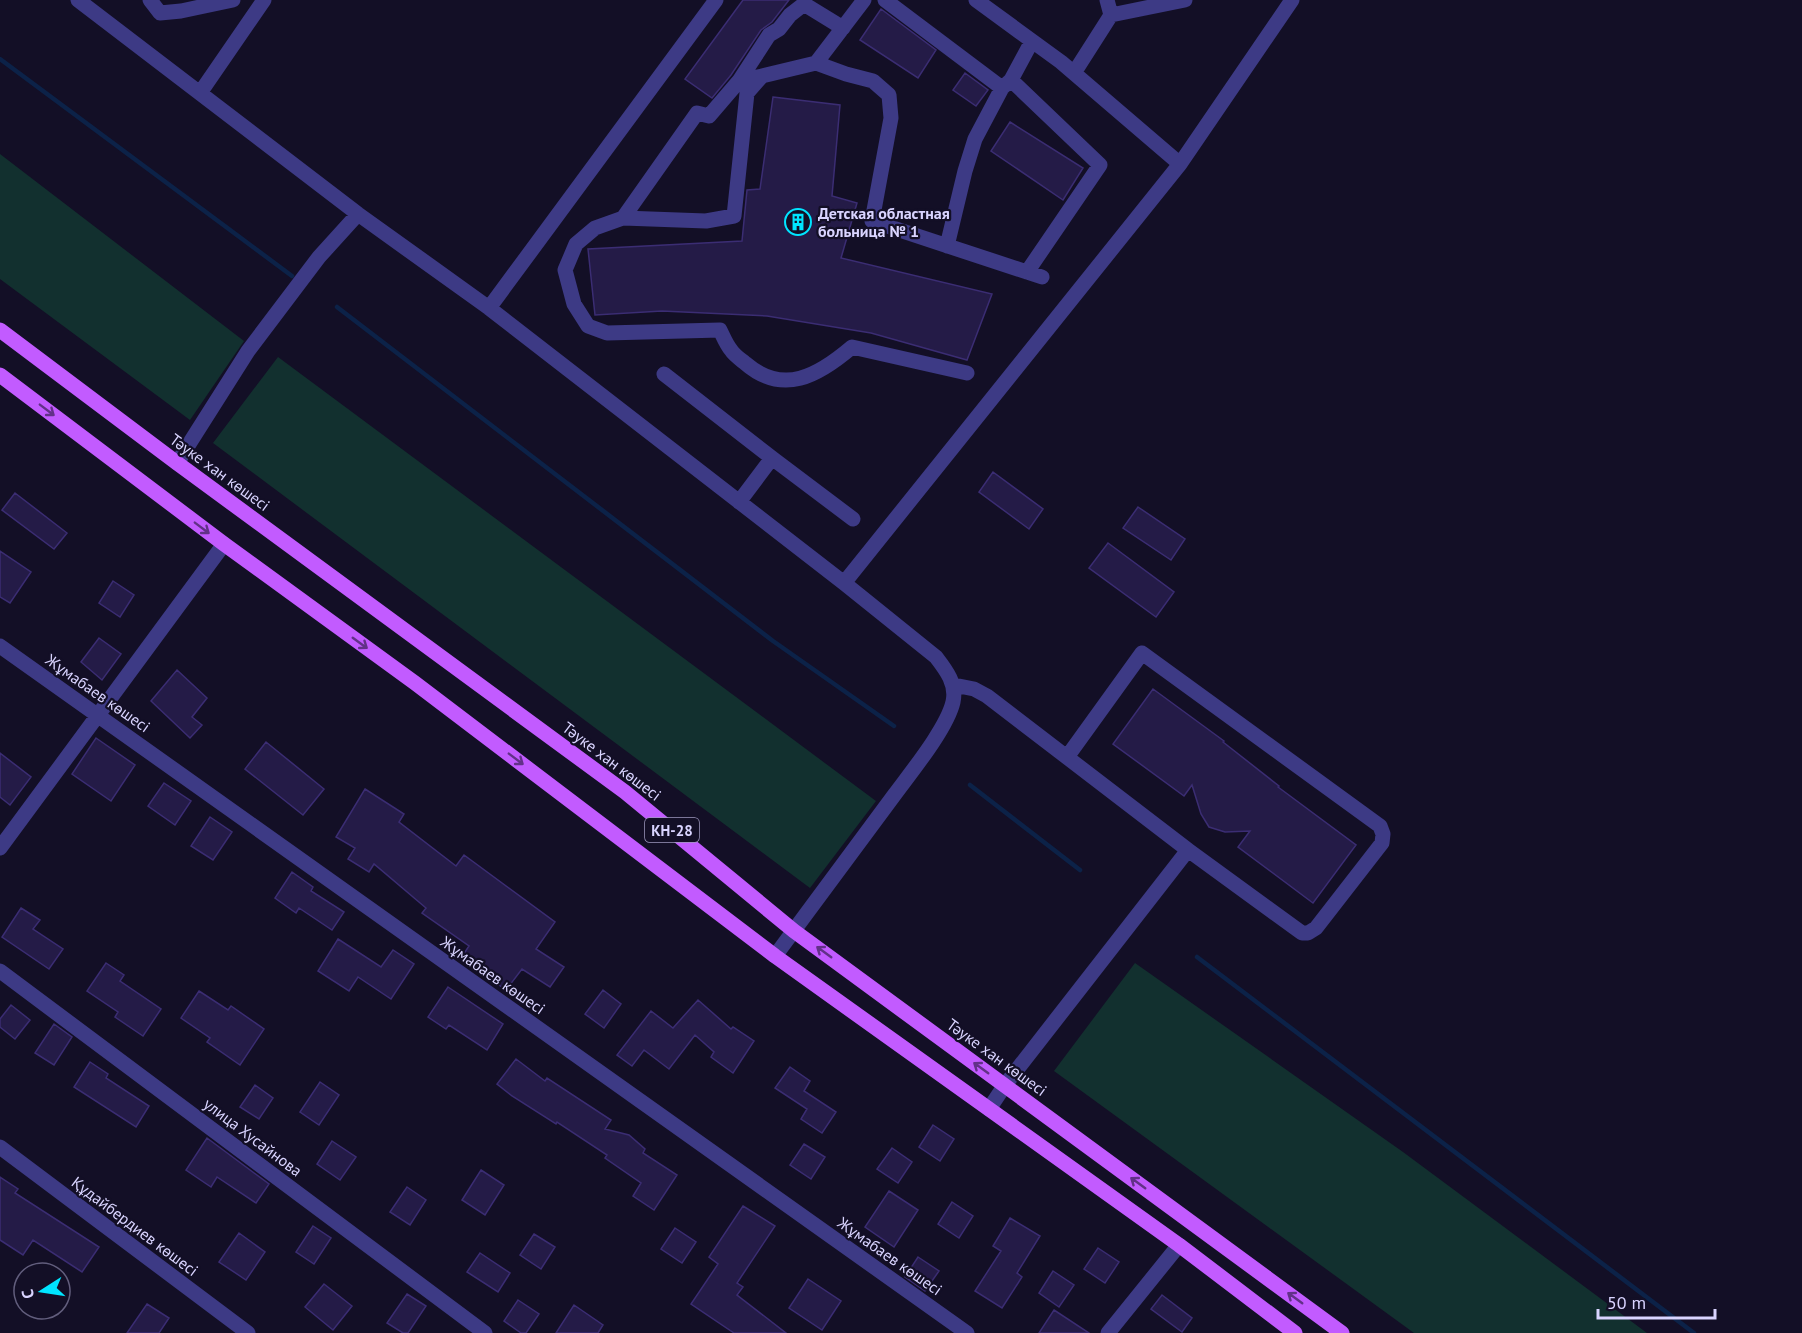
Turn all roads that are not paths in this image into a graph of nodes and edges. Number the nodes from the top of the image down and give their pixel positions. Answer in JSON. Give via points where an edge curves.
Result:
{"nodes":[{"id":1,"x":78,"y":0,"type":"edge"},
{"id":2,"x":150,"y":0,"type":"edge"},
{"id":3,"x":233,"y":0,"type":"edge"},
{"id":4,"x":264,"y":0,"type":"edge"},
{"id":5,"x":716,"y":0,"type":"edge"},
{"id":6,"x":864,"y":0,"type":"edge"},
{"id":7,"x":885,"y":0,"type":"edge"},
{"id":8,"x":976,"y":0,"type":"edge"},
{"id":9,"x":1185,"y":0,"type":"edge"},
{"id":10,"x":1292,"y":0,"type":"edge"},
{"id":11,"x":1109,"y":8,"type":"edge"},
{"id":12,"x":843,"y":28,"type":"junction"},
{"id":13,"x":1032,"y":41,"type":"junction"},
{"id":14,"x":816,"y":63,"type":"junction"},
{"id":15,"x":1074,"y":73,"type":"junction"},
{"id":16,"x":762,"y":76,"type":"junction"},
{"id":17,"x":739,"y":81,"type":"junction"},
{"id":18,"x":1006,"y":84,"type":"junction"},
{"id":19,"x":200,"y":93,"type":"junction"},
{"id":20,"x":1180,"y":164,"type":"junction"},
{"id":21,"x":358,"y":214,"type":"junction"},
{"id":22,"x":623,"y":218,"type":"junction"},
{"id":23,"x":946,"y":246,"type":"junction"},
{"id":24,"x":489,"y":308,"type":"junction"},
{"id":25,"x":0,"y":330,"type":"edge"},
{"id":26,"x":967,"y":373,"type":"dead end"},
{"id":27,"x":664,"y":374,"type":"dead end"},
{"id":28,"x":0,"y":375,"type":"edge"},
{"id":29,"x":772,"y":458,"type":"junction"},
{"id":30,"x":177,"y":463,"type":"junction"},
{"id":31,"x":739,"y":502,"type":"junction"},
{"id":32,"x":853,"y":519,"type":"dead end"},
{"id":33,"x":224,"y":544,"type":"junction"},
{"id":34,"x":844,"y":583,"type":"junction"},
{"id":35,"x":0,"y":646,"type":"edge"},
{"id":36,"x":954,"y":685,"type":"junction"},
{"id":37,"x":99,"y":715,"type":"junction"},
{"id":38,"x":1067,"y":757,"type":"junction"},
{"id":39,"x":0,"y":848,"type":"edge"},
{"id":40,"x":1188,"y":850,"type":"junction"},
{"id":41,"x":794,"y":931,"type":"junction"},
{"id":42,"x":776,"y":956,"type":"junction"},
{"id":43,"x":0,"y":971,"type":"edge"},
{"id":44,"x":1005,"y":1085,"type":"junction"},
{"id":45,"x":989,"y":1109,"type":"junction"},
{"id":46,"x":0,"y":1147,"type":"edge"},
{"id":47,"x":1179,"y":1245,"type":"junction"},
{"id":48,"x":248,"y":1333,"type":"edge"},
{"id":49,"x":485,"y":1333,"type":"edge"},
{"id":50,"x":967,"y":1333,"type":"edge"},
{"id":51,"x":1108,"y":1333,"type":"edge"},
{"id":52,"x":1295,"y":1333,"type":"edge"},
{"id":53,"x":1342,"y":1333,"type":"edge"}],
"edges":[{"from":1,"to":19,"type":"street"},
{"from":2,"to":3,"type":"street","via":[[160,13]]},
{"from":4,"to":19,"type":"street"},
{"from":5,"to":24,"type":"street"},
{"from":6,"to":12,"type":"street"},
{"from":7,"to":18,"type":"street"},
{"from":8,"to":13,"type":"street"},
{"from":9,"to":11,"type":"street"},
{"from":10,"to":20,"type":"street"},
{"from":11,"to":15,"type":"street"},
{"from":12,"to":14,"type":"street"},
{"from":12,"to":17,"type":"street","via":[[804,4],[769,35]]},
{"from":13,"to":15,"type":"street"},
{"from":13,"to":18,"type":"street"},
{"from":14,"to":16,"type":"street"},
{"from":14,"to":23,"type":"street","via":[[873,81],[889,95],[891,118],[872,221]]},
{"from":15,"to":20,"type":"street"},
{"from":16,"to":17,"type":"street"},
{"from":16,"to":22,"type":"street","via":[[747,93],[734,216],[706,221]]},
{"from":17,"to":22,"type":"street","via":[[709,116],[697,113]]},
{"from":18,"to":23,"type":"street","via":[[975,139]]},
{"from":18,"to":23,"type":"street","via":[[1100,165],[1034,274]]},
{"from":19,"to":21,"type":"street"},
{"from":20,"to":34,"type":"street"},
{"from":21,"to":24,"type":"street"},
{"from":21,"to":30,"type":"street","via":[[319,257],[248,351]]},
{"from":22,"to":26,"type":"street","via":[[595,228],[576,244],[565,270],[574,304],[588,326],[607,333],[720,330],[731,351],[756,373],[778,381],[803,379],[833,364],[852,347]]},
{"from":24,"to":31,"type":"street"},
{"from":25,"to":30,"type":"main road","name":"Тәуке хан көшесі","number":"КН-28"},
{"from":27,"to":29,"type":"street"},
{"from":28,"to":33,"type":"main road","number":"КН-28","one_way":true},
{"from":29,"to":31,"type":"street"},
{"from":29,"to":32,"type":"street"},
{"from":30,"to":41,"type":"main road","name":"Тәуке хан көшесі","number":"КН-28","via":[[625,792]]},
{"from":31,"to":34,"type":"street"},
{"from":33,"to":37,"type":"street"},
{"from":33,"to":42,"type":"main road","number":"КН-28","one_way":true,"via":[[415,682]]},
{"from":34,"to":36,"type":"street","via":[[936,657]]},
{"from":35,"to":37,"type":"street","name":"Жұмабаев көшесі"},
{"from":36,"to":38,"type":"street","via":[[987,696]]},
{"from":36,"to":41,"type":"street","via":[[949,717]]},
{"from":37,"to":39,"type":"street"},
{"from":37,"to":50,"type":"street","name":"Жұмабаев көшесі"},
{"from":38,"to":40,"type":"street"},
{"from":38,"to":40,"type":"street","via":[[1142,653],[1380,826],[1383,834],[1382,843],[1316,928],[1308,933],[1302,933]]},
{"from":40,"to":44,"type":"street"},
{"from":41,"to":42,"type":"street"},
{"from":44,"to":41,"type":"main road","name":"Тәуке хан көшесі","number":"КН-28","one_way":true},
{"from":42,"to":45,"type":"main road","number":"КН-28"},
{"from":43,"to":49,"type":"street","name":"улица Хусайнова"},
{"from":44,"to":45,"type":"street"},
{"from":53,"to":44,"type":"main road","name":"Тәуке хан көшесі","number":"КН-28","one_way":true},
{"from":45,"to":47,"type":"main road","number":"КН-28"},
{"from":46,"to":48,"type":"street","name":"Құдайбердиев көшесі"},
{"from":47,"to":51,"type":"street"},
{"from":47,"to":52,"type":"main road","number":"КН-28"}]}
